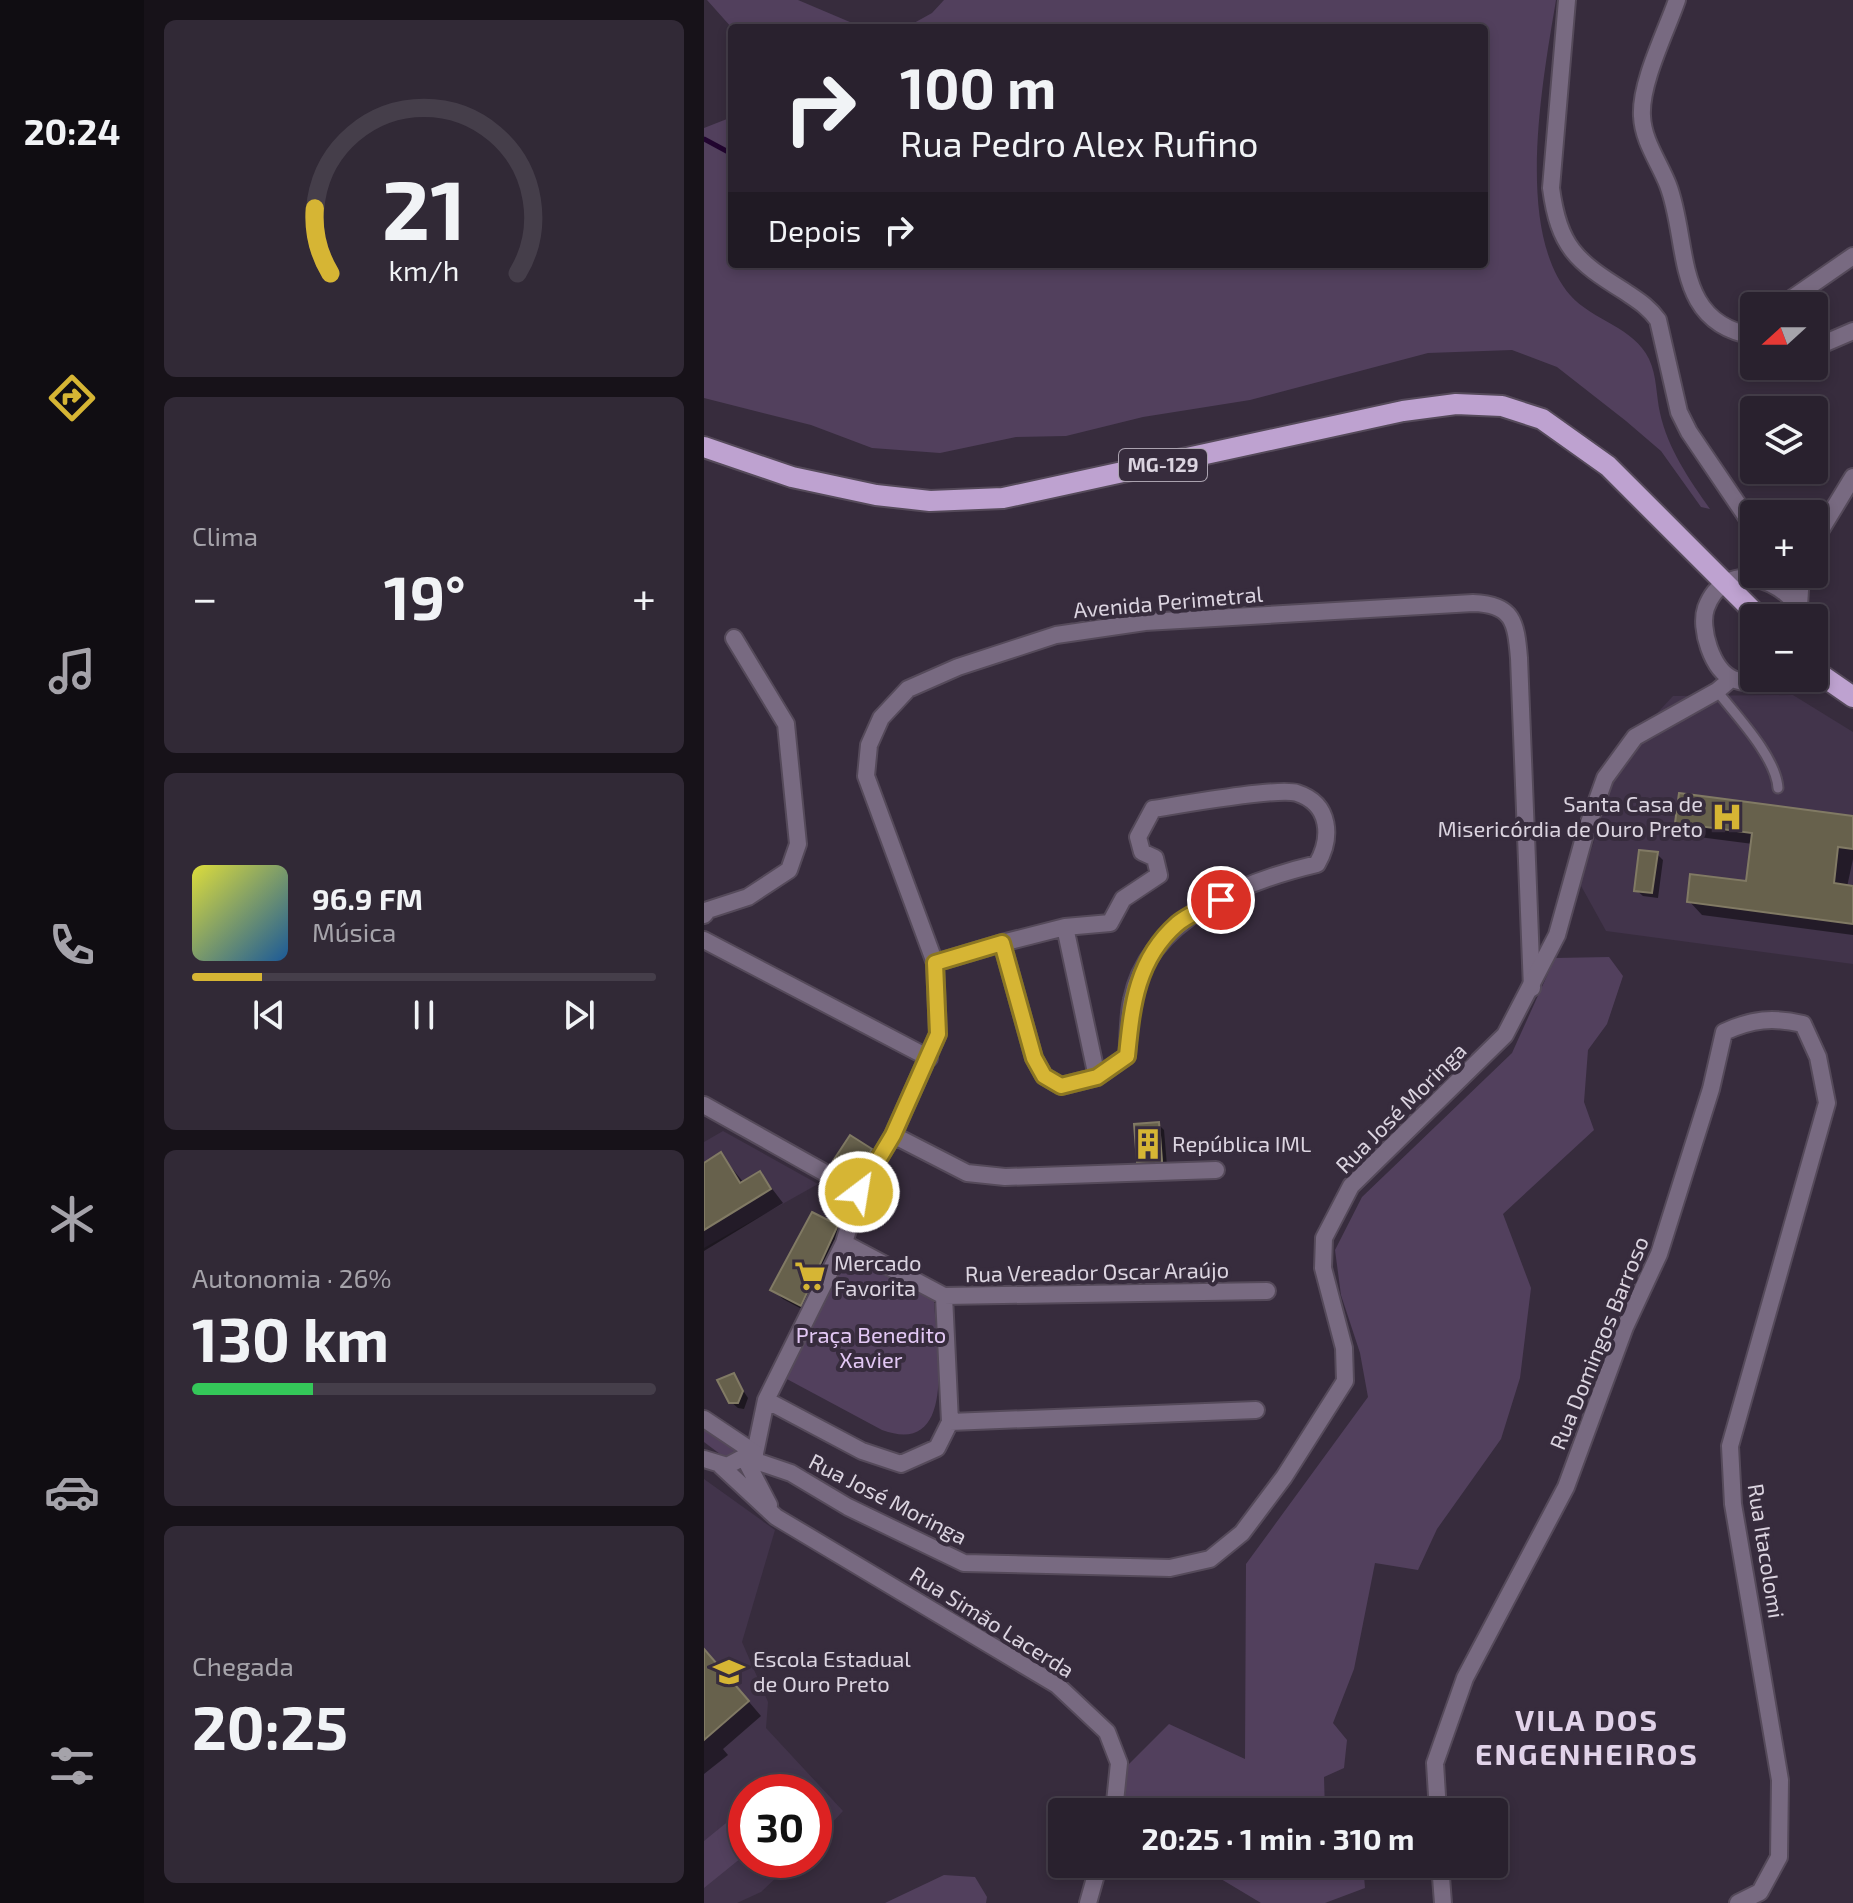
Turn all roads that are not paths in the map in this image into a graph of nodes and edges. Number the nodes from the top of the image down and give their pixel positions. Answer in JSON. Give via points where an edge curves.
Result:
{"nodes":[{"id":1,"x":1567,"y":0,"type":"edge"},
{"id":2,"x":1677,"y":0,"type":"edge"},
{"id":3,"x":1853,"y":256,"type":"edge"},
{"id":4,"x":1801,"y":292,"type":"edge"},
{"id":5,"x":1740,"y":331,"type":"edge"},
{"id":6,"x":1853,"y":331,"type":"edge"},
{"id":7,"x":1828,"y":342,"type":"edge"},
{"id":8,"x":704,"y":447,"type":"edge"},
{"id":9,"x":1853,"y":477,"type":"edge"},
{"id":10,"x":1740,"y":507,"type":"edge"},
{"id":11,"x":1828,"y":518,"type":"edge"},
{"id":12,"x":1740,"y":580,"type":"edge"},
{"id":13,"x":1725,"y":585,"type":"junction"},
{"id":14,"x":1782,"y":588,"type":"edge"},
{"id":15,"x":1745,"y":604,"type":"edge"},
{"id":16,"x":1795,"y":604,"type":"edge"},
{"id":17,"x":734,"y":638,"type":"dead end"},
{"id":18,"x":1731,"y":679,"type":"junction"},
{"id":19,"x":1740,"y":680,"type":"edge"},
{"id":20,"x":1828,"y":680,"type":"edge"},
{"id":21,"x":1717,"y":691,"type":"junction"},
{"id":22,"x":1853,"y":697,"type":"edge"},
{"id":23,"x":1778,"y":788,"type":"dead end"},
{"id":24,"x":704,"y":915,"type":"edge"},
{"id":25,"x":1065,"y":927,"type":"junction"},
{"id":26,"x":704,"y":940,"type":"edge"},
{"id":27,"x":1002,"y":943,"type":"junction"},
{"id":28,"x":935,"y":963,"type":"junction"},
{"id":29,"x":1532,"y":988,"type":"junction"},
{"id":30,"x":929,"y":1058,"type":"junction"},
{"id":31,"x":1097,"y":1077,"type":"junction"},
{"id":32,"x":1827,"y":1103,"type":"joint"},
{"id":33,"x":704,"y":1105,"type":"edge"},
{"id":34,"x":893,"y":1135,"type":"junction"},
{"id":35,"x":1216,"y":1170,"type":"dead end"},
{"id":36,"x":859,"y":1192,"type":"junction"},
{"id":37,"x":844,"y":1243,"type":"junction"},
{"id":38,"x":1267,"y":1291,"type":"dead end"},
{"id":39,"x":944,"y":1296,"type":"junction"},
{"id":40,"x":766,"y":1400,"type":"junction"},
{"id":41,"x":1256,"y":1410,"type":"dead end"},
{"id":42,"x":706,"y":1417,"type":"edge"},
{"id":43,"x":950,"y":1422,"type":"junction"},
{"id":44,"x":751,"y":1458,"type":"junction"},
{"id":45,"x":704,"y":1459,"type":"edge"},
{"id":46,"x":721,"y":1466,"type":"junction"},
{"id":47,"x":776,"y":1517,"type":"junction"},
{"id":48,"x":1115,"y":1798,"type":"edge"},
{"id":49,"x":1437,"y":1798,"type":"edge"},
{"id":50,"x":1095,"y":1878,"type":"edge"},
{"id":51,"x":1441,"y":1878,"type":"edge"},
{"id":52,"x":1088,"y":1903,"type":"edge"},
{"id":53,"x":1443,"y":1903,"type":"edge"},
{"id":54,"x":1738,"y":1903,"type":"edge"}],
"edges":[{"from":1,"to":10,"type":"street","via":[[1551,188],[1554,209],[1571,253],[1649,308],[1658,320],[1679,412]]},
{"from":2,"to":5,"type":"street","via":[[1645,91],[1644,128],[1669,187],[1689,287],[1703,309]]},
{"from":3,"to":4,"type":"street"},
{"from":6,"to":7,"type":"street"},
{"from":8,"to":13,"type":"main road","number":"MG-129","via":[[792,477],[876,495],[930,501],[1003,498],[1403,411],[1456,404],[1502,406],[1542,419],[1598,457]]},
{"from":9,"to":11,"type":"street"},
{"from":12,"to":13,"type":"street"},
{"from":13,"to":15,"type":"main road","number":"MG-129"},
{"from":13,"to":18,"type":"street","via":[[1705,609],[1704,627],[1719,668]]},
{"from":14,"to":16,"type":"street"},
{"from":17,"to":24,"type":"street","via":[[786,724],[798,844],[789,870],[748,897]]},
{"from":18,"to":19,"type":"street"},
{"from":18,"to":21,"type":"street","name":"Rua José Moringa"},
{"from":20,"to":22,"type":"main road"},
{"from":21,"to":23,"type":"lane","via":[[1756,741]]},
{"from":21,"to":29,"type":"street","name":"Rua José Moringa","via":[[1635,737],[1605,778],[1557,935]]},
{"from":25,"to":27,"type":"street"},
{"from":25,"to":31,"type":"street"},
{"from":25,"to":31,"type":"street","via":[[1110,923],[1123,899],[1159,875],[1155,858],[1142,852],[1138,837],[1153,809],[1296,792],[1319,808],[1329,830],[1317,864],[1266,876],[1177,924],[1146,965],[1132,999],[1127,1056]]},
{"from":26,"to":30,"type":"street"},
{"from":27,"to":28,"type":"street"},
{"from":27,"to":31,"type":"street","via":[[1034,1058],[1044,1076],[1061,1086]]},
{"from":28,"to":29,"type":"street","name":"Avenida Perimetral","via":[[866,776],[869,745],[881,718],[908,689],[1056,635],[1145,622],[1492,603],[1504,609],[1517,636]]},
{"from":28,"to":30,"type":"street","name":"Avenida Perimetral","via":[[938,1034]]},
{"from":29,"to":44,"type":"street","name":"Rua José Moringa","via":[[1505,1035],[1351,1186],[1324,1238],[1323,1268],[1344,1348],[1345,1381],[1242,1533],[1210,1559],[1170,1568],[964,1563],[791,1473]]},
{"from":30,"to":34,"type":"street","name":"Avenida Perimetral"},
{"from":32,"to":49,"type":"street","name":"Rua Domingos Barroso","via":[[1818,1057],[1803,1024],[1749,1020],[1724,1032],[1659,1254],[1625,1327],[1566,1487],[1465,1678],[1435,1763]]},
{"from":32,"to":54,"type":"street","name":"Rua Itacolomi","via":[[1730,1446],[1733,1504],[1780,1780],[1779,1857],[1760,1892]]},
{"from":33,"to":36,"type":"street"},
{"from":34,"to":35,"type":"street","via":[[967,1173],[1005,1177]]},
{"from":34,"to":36,"type":"street","name":"Avenida Perimetral"},
{"from":36,"to":37,"type":"street","name":"Avenida Perimetral"},
{"from":37,"to":39,"type":"street","name":"Rua Vereador Oscar Araújo"},
{"from":37,"to":40,"type":"street","name":"Avenida Perimetral"},
{"from":38,"to":39,"type":"street","name":"Rua Vereador Oscar Araújo"},
{"from":39,"to":43,"type":"street"},
{"from":40,"to":43,"type":"street","via":[[862,1451],[901,1464],[937,1448]]},
{"from":40,"to":44,"type":"street","name":"Avenida Perimetral"},
{"from":41,"to":43,"type":"street"},
{"from":42,"to":44,"type":"street"},
{"from":44,"to":46,"type":"street"},
{"from":44,"to":47,"type":"street"},
{"from":45,"to":46,"type":"street"},
{"from":46,"to":47,"type":"street","name":"Rua Simão Lacerda"},
{"from":47,"to":48,"type":"street","name":"Rua Simão Lacerda","via":[[1057,1685],[1107,1732],[1119,1763]]},
{"from":50,"to":52,"type":"street"},
{"from":51,"to":53,"type":"street"}]}
